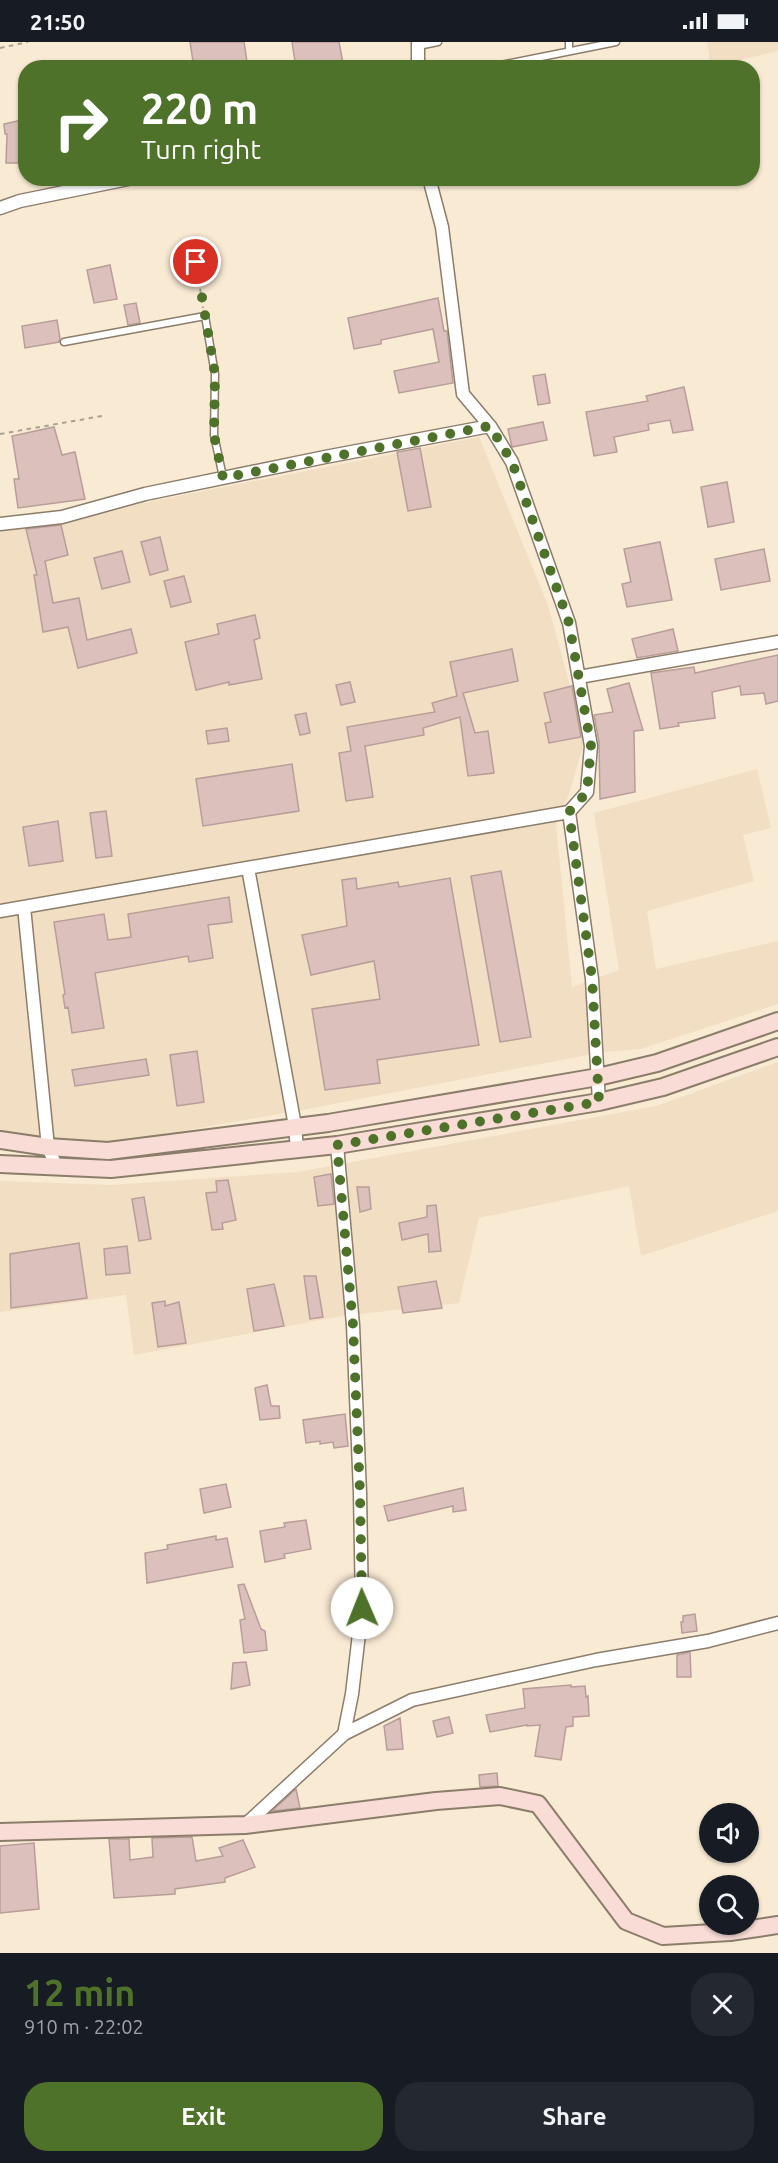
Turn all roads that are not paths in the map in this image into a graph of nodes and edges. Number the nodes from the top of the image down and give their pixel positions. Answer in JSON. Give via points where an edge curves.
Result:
{"nodes":[{"id":1,"x":438,"y":42,"type":"edge"},
{"id":2,"x":569,"y":42,"type":"edge"},
{"id":3,"x":616,"y":42,"type":"edge"},
{"id":4,"x":418,"y":44,"type":"edge"},
{"id":5,"x":569,"y":51,"type":"junction"},
{"id":6,"x":418,"y":60,"type":"edge"},
{"id":7,"x":525,"y":60,"type":"edge"},
{"id":8,"x":68,"y":186,"type":"edge"},
{"id":9,"x":431,"y":186,"type":"edge"},
{"id":10,"x":0,"y":208,"type":"edge"},
{"id":11,"x":64,"y":342,"type":"dead end"},
{"id":12,"x":490,"y":426,"type":"junction"},
{"id":13,"x":223,"y":478,"type":"junction"},
{"id":14,"x":0,"y":524,"type":"edge"},
{"id":15,"x":778,"y":642,"type":"edge"},
{"id":16,"x":579,"y":677,"type":"junction"},
{"id":17,"x":569,"y":812,"type":"junction"},
{"id":18,"x":248,"y":868,"type":"junction"},
{"id":19,"x":24,"y":907,"type":"junction"},
{"id":20,"x":0,"y":911,"type":"edge"},
{"id":21,"x":778,"y":1021,"type":"edge"},
{"id":22,"x":778,"y":1047,"type":"edge"},
{"id":23,"x":657,"y":1063,"type":"junction"},
{"id":24,"x":598,"y":1077,"type":"junction"},
{"id":25,"x":663,"y":1087,"type":"junction"},
{"id":26,"x":599,"y":1102,"type":"junction"},
{"id":27,"x":296,"y":1126,"type":"junction"},
{"id":28,"x":0,"y":1140,"type":"edge"},
{"id":29,"x":337,"y":1145,"type":"junction"},
{"id":30,"x":48,"y":1147,"type":"junction"},
{"id":31,"x":297,"y":1149,"type":"junction"},
{"id":32,"x":0,"y":1164,"type":"edge"},
{"id":33,"x":56,"y":1166,"type":"junction"},
{"id":34,"x":778,"y":1623,"type":"edge"},
{"id":35,"x":344,"y":1734,"type":"junction"},
{"id":36,"x":245,"y":1825,"type":"junction"},
{"id":37,"x":0,"y":1832,"type":"edge"},
{"id":38,"x":778,"y":1925,"type":"edge"}],
"edges":[{"from":1,"to":4,"type":"lane"},
{"from":2,"to":5,"type":"lane"},
{"from":3,"to":5,"type":"lane"},
{"from":4,"to":6,"type":"street"},
{"from":5,"to":7,"type":"lane"},
{"from":8,"to":10,"type":"street"},
{"from":9,"to":12,"type":"street","via":[[442,226],[463,394]]},
{"from":11,"to":13,"type":"lane","via":[[205,316],[215,374],[214,435]]},
{"from":12,"to":13,"type":"street"},
{"from":12,"to":16,"type":"street","via":[[512,462],[569,623]]},
{"from":13,"to":14,"type":"street","via":[[62,517]]},
{"from":15,"to":16,"type":"street"},
{"from":16,"to":17,"type":"street","via":[[591,746],[587,792]]},
{"from":17,"to":18,"type":"street"},
{"from":17,"to":24,"type":"street","via":[[592,978]]},
{"from":18,"to":19,"type":"street"},
{"from":18,"to":27,"type":"street"},
{"from":19,"to":20,"type":"street"},
{"from":19,"to":30,"type":"street"},
{"from":21,"to":23,"type":"main road"},
{"from":22,"to":25,"type":"main road"},
{"from":23,"to":24,"type":"main road"},
{"from":23,"to":25,"type":"main road"},
{"from":24,"to":26,"type":"street"},
{"from":24,"to":27,"type":"main road"},
{"from":25,"to":26,"type":"main road"},
{"from":26,"to":29,"type":"main road"},
{"from":27,"to":30,"type":"main road","via":[[108,1151]]},
{"from":27,"to":31,"type":"street"},
{"from":28,"to":30,"type":"main road"},
{"from":29,"to":31,"type":"main road"},
{"from":29,"to":35,"type":"street","via":[[353,1325],[362,1608]]},
{"from":30,"to":33,"type":"street"},
{"from":31,"to":33,"type":"main road","via":[[111,1169]]},
{"from":32,"to":33,"type":"main road"},
{"from":34,"to":35,"type":"street","via":[[708,1641],[596,1660],[412,1700]]},
{"from":35,"to":36,"type":"street"},
{"from":36,"to":37,"type":"main road"},
{"from":36,"to":38,"type":"main road","via":[[500,1796],[538,1804],[626,1921],[663,1936]]}]}
